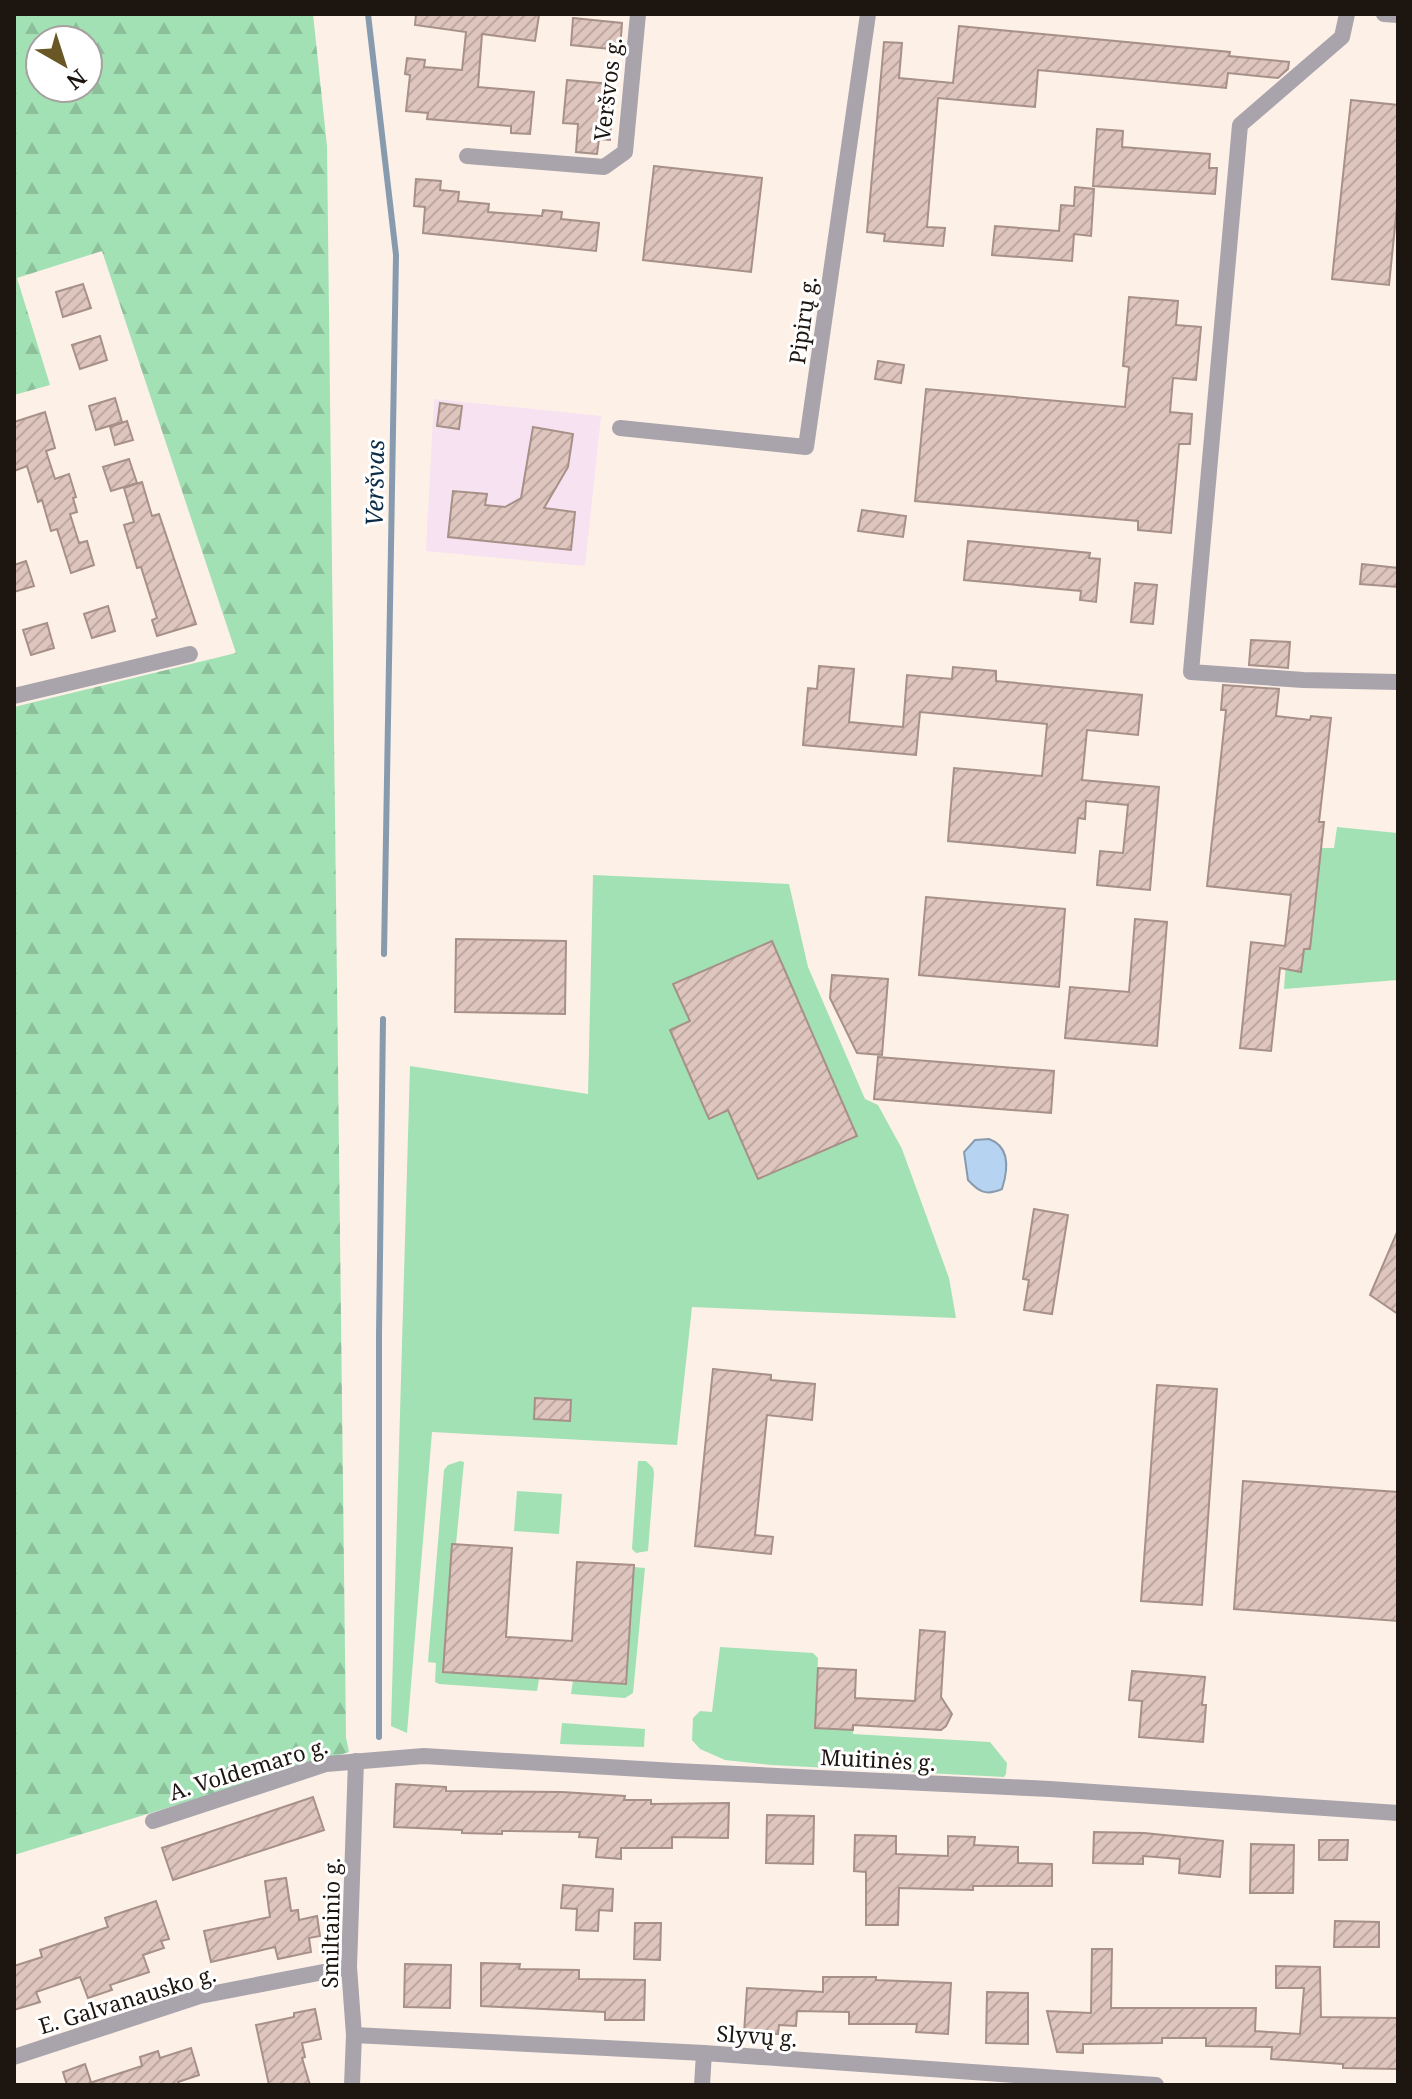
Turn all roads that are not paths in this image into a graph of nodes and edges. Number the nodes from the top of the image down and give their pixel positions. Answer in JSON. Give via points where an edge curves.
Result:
{"nodes":[{"id":1,"x":638,"y":14,"type":"edge"},
{"id":2,"x":868,"y":14,"type":"edge"},
{"id":3,"x":1347,"y":14,"type":"edge"},
{"id":4,"x":1384,"y":14,"type":"edge"},
{"id":5,"x":1398,"y":15,"type":"edge"},
{"id":6,"x":467,"y":156,"type":"dead end"},
{"id":7,"x":620,"y":428,"type":"dead end"},
{"id":8,"x":190,"y":654,"type":"dead end"},
{"id":9,"x":1398,"y":682,"type":"edge"},
{"id":10,"x":14,"y":696,"type":"edge"},
{"id":11,"x":356,"y":1761,"type":"junction"},
{"id":12,"x":1398,"y":1813,"type":"edge"},
{"id":13,"x":153,"y":1821,"type":"dead end"},
{"id":14,"x":349,"y":1967,"type":"junction"},
{"id":15,"x":354,"y":2035,"type":"junction"},
{"id":16,"x":704,"y":2053,"type":"junction"},
{"id":17,"x":14,"y":2057,"type":"edge"},
{"id":18,"x":985,"y":2079,"type":"edge"},
{"id":19,"x":352,"y":2085,"type":"edge"},
{"id":20,"x":702,"y":2085,"type":"edge"},
{"id":21,"x":1156,"y":2085,"type":"edge"}],
"edges":[{"from":1,"to":6,"type":"street","name":"Veršvos g.","via":[[625,152],[604,167]]},
{"from":2,"to":7,"type":"street","name":"Pipirų g.","via":[[806,447]]},
{"from":3,"to":9,"type":"street","via":[[1342,37],[1240,125],[1191,672]]},
{"from":4,"to":5,"type":"street"},
{"from":8,"to":10,"type":"street"},
{"from":11,"to":12,"type":"street","name":"Muitinės g.","via":[[424,1756]]},
{"from":11,"to":13,"type":"street","name":"A. Voldemaro g.","via":[[326,1764]]},
{"from":11,"to":14,"type":"street","name":"Smiltainio g."},
{"from":14,"to":15,"type":"street","name":"Smiltainio g."},
{"from":14,"to":17,"type":"street","name":"E. Galvanausko g.","via":[[200,1996]]},
{"from":15,"to":16,"type":"street","name":"Slyvų g."},
{"from":15,"to":19,"type":"street","name":"Smiltainio g."},
{"from":16,"to":18,"type":"street","name":"Slyvų g."},
{"from":16,"to":20,"type":"street"},
{"from":18,"to":21,"type":"street","name":"Slyvų g."}]}
